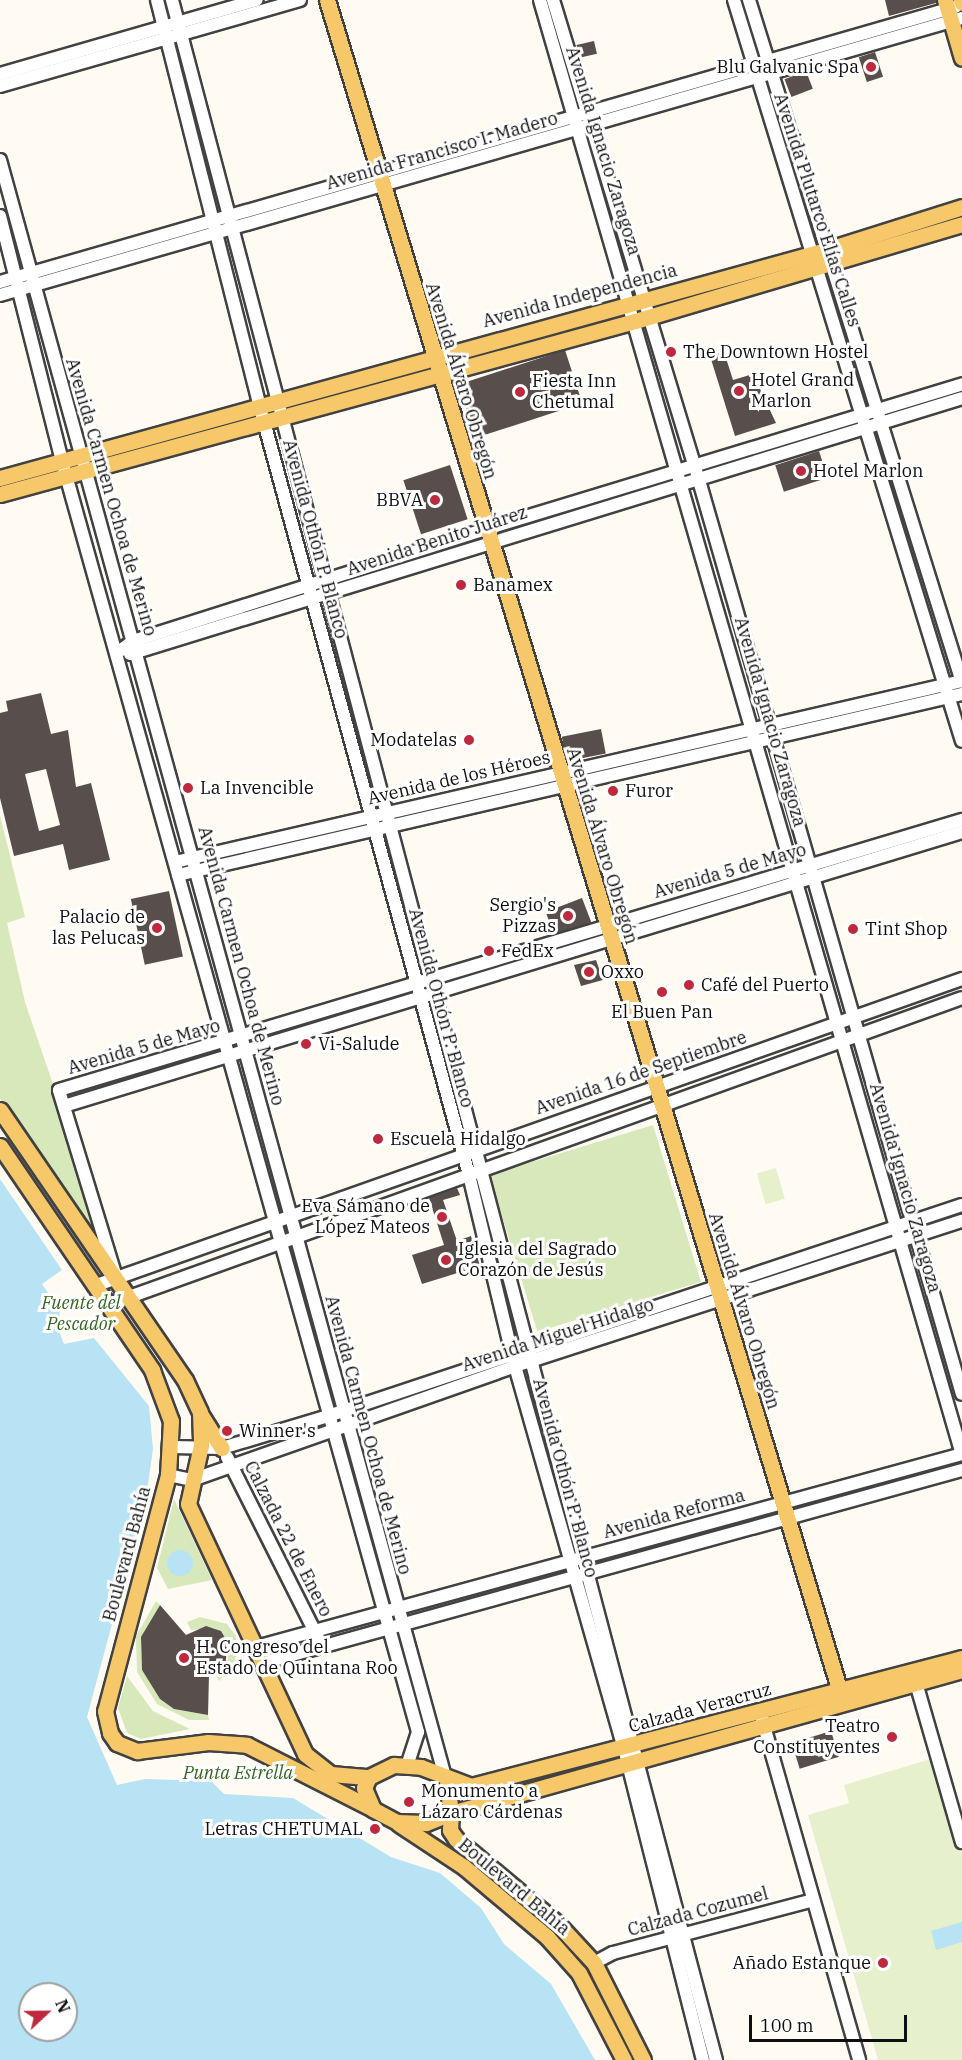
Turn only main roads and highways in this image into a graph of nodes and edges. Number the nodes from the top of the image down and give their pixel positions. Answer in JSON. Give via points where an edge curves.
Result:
{"nodes":[{"id":1,"x":327,"y":0,"type":"edge"},
{"id":2,"x":956,"y":8,"type":"edge"},
{"id":3,"x":962,"y":58,"type":"edge"},
{"id":4,"x":962,"y":207,"type":"edge"},
{"id":5,"x":962,"y":224,"type":"edge"},
{"id":6,"x":822,"y":259,"type":"junction"},
{"id":7,"x":568,"y":320,"type":"junction"},
{"id":8,"x":574,"y":338,"type":"junction"},
{"id":9,"x":472,"y":346,"type":"junction"},
{"id":10,"x":434,"y":356,"type":"junction"},
{"id":11,"x":477,"y":365,"type":"junction"},
{"id":12,"x":438,"y":375,"type":"junction"},
{"id":13,"x":0,"y":478,"type":"edge"},
{"id":14,"x":0,"y":494,"type":"edge"},
{"id":15,"x":0,"y":1111,"type":"edge"},
{"id":16,"x":0,"y":1146,"type":"edge"},
{"id":17,"x":200,"y":1412,"type":"junction"},
{"id":18,"x":222,"y":1448,"type":"road end"},
{"id":19,"x":962,"y":1658,"type":"edge"},
{"id":20,"x":962,"y":1670,"type":"edge"},
{"id":21,"x":914,"y":1677,"type":"junction"},
{"id":22,"x":842,"y":1697,"type":"junction"},
{"id":23,"x":632,"y":1752,"type":"junction"},
{"id":24,"x":369,"y":1777,"type":"junction"},
{"id":25,"x":447,"y":1781,"type":"junction"},
{"id":26,"x":373,"y":1809,"type":"junction"},
{"id":27,"x":451,"y":1813,"type":"junction"},
{"id":28,"x":397,"y":1822,"type":"junction"},
{"id":29,"x":624,"y":2060,"type":"edge"},
{"id":30,"x":643,"y":2060,"type":"edge"}],
"edges":[{"from":1,"to":10,"type":"main road","name":"Avenida Álvaro Obregón"},
{"from":2,"to":3,"type":"main road"},
{"from":4,"to":6,"type":"main road","name":"Avenida Independencia"},
{"from":5,"to":6,"type":"main road","name":"Avenida Independencia"},
{"from":6,"to":7,"type":"main road","name":"Avenida Independencia"},
{"from":6,"to":8,"type":"main road","name":"Avenida Independencia"},
{"from":7,"to":8,"type":"main road"},
{"from":7,"to":9,"type":"main road","name":"Avenida Independencia"},
{"from":8,"to":11,"type":"main road","name":"Avenida Independencia"},
{"from":9,"to":10,"type":"main road","name":"Avenida Independencia"},
{"from":9,"to":11,"type":"main road"},
{"from":10,"to":12,"type":"main road","name":"Avenida Álvaro Obregón"},
{"from":10,"to":13,"type":"main road","name":"Avenida Independencia"},
{"from":11,"to":12,"type":"main road","name":"Avenida Independencia"},
{"from":12,"to":14,"type":"main road","name":"Avenida Independencia"},
{"from":12,"to":22,"type":"main road","name":"Avenida Álvaro Obregón"},
{"from":15,"to":17,"type":"main road","via":[[167,1347]]},
{"from":16,"to":26,"type":"main road","name":"Boulevard Bahía","via":[[162,1390],[171,1447],[168,1475],[105,1711],[110,1733],[137,1751],[208,1742],[247,1745]]},
{"from":17,"to":18,"type":"main road"},
{"from":17,"to":24,"type":"main road","via":[[201,1445],[188,1504],[193,1519],[317,1767]]},
{"from":19,"to":21,"type":"main road","name":"Calzada Veracruz"},
{"from":20,"to":21,"type":"main road","name":"Calzada Veracruz"},
{"from":21,"to":22,"type":"main road","name":"Calzada Veracruz"},
{"from":22,"to":23,"type":"main road","name":"Calzada Veracruz"},
{"from":23,"to":25,"type":"main road","name":"Calzada Veracruz","via":[[471,1786]]},
{"from":23,"to":27,"type":"main road","name":"Calzada Veracruz"},
{"from":24,"to":25,"type":"main road","via":[[383,1767],[407,1765]]},
{"from":24,"to":26,"type":"main road","via":[[364,1788]]},
{"from":25,"to":27,"type":"main road"},
{"from":26,"to":28,"type":"main road"},
{"from":27,"to":28,"type":"main road","via":[[426,1823]]},
{"from":27,"to":30,"type":"main road","name":"Boulevard Bahía","via":[[456,1839],[558,1924],[594,1963]]},
{"from":28,"to":29,"type":"main road","name":"Boulevard Bahía","via":[[464,1867],[547,1937],[579,1974]]}]}
